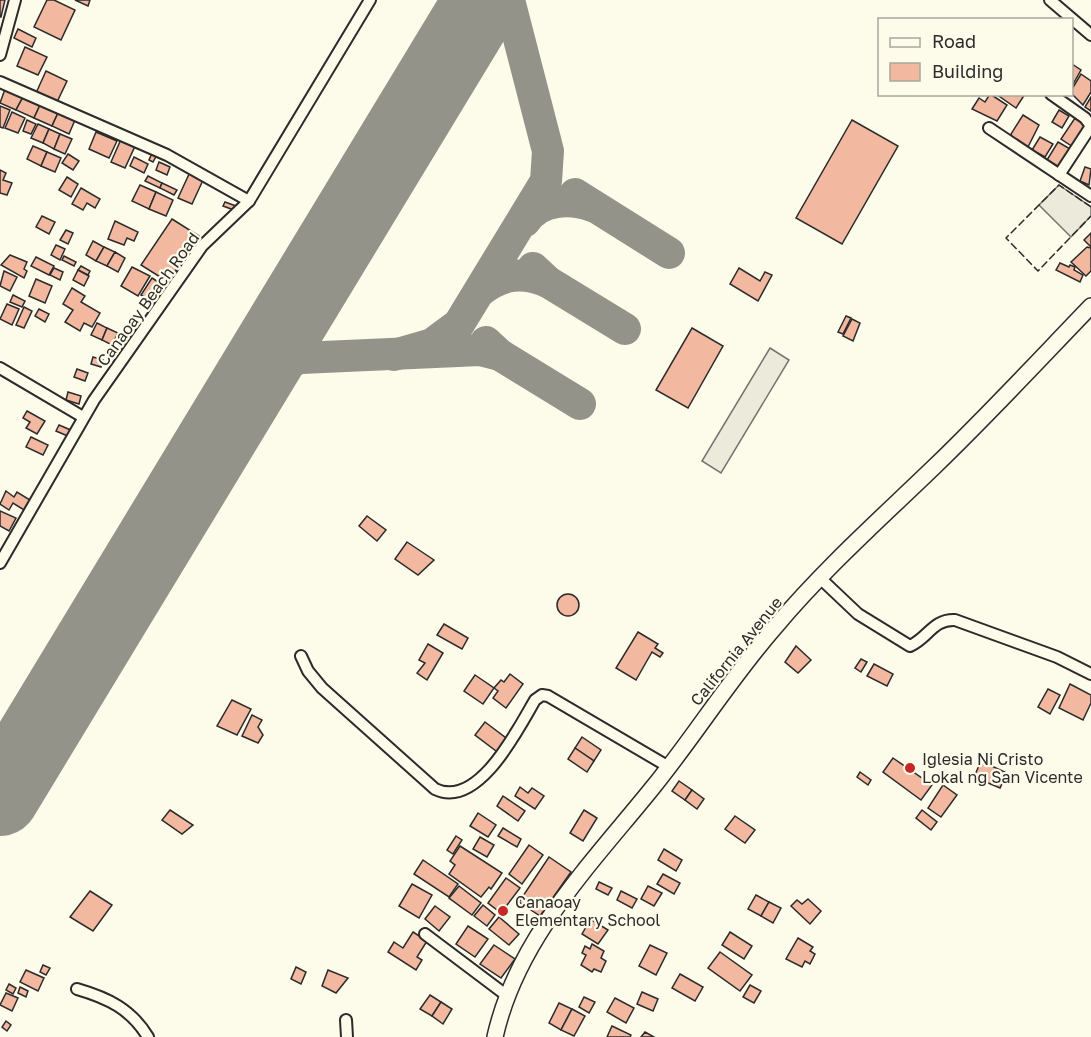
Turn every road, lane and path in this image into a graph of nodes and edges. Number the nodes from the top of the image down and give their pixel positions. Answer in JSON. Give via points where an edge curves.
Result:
{"nodes":[{"id":1,"x":15,"y":0,"type":"edge"},
{"id":2,"x":370,"y":0,"type":"edge"},
{"id":3,"x":1050,"y":0,"type":"edge"},
{"id":4,"x":1071,"y":18,"type":"edge"},
{"id":5,"x":1073,"y":20,"type":"edge"},
{"id":6,"x":1091,"y":35,"type":"edge"},
{"id":7,"x":0,"y":55,"type":"edge"},
{"id":8,"x":0,"y":82,"type":"edge"},
{"id":9,"x":1054,"y":96,"type":"edge"},
{"id":10,"x":989,"y":128,"type":"dead end"},
{"id":11,"x":1059,"y":174,"type":"junction"},
{"id":12,"x":1091,"y":196,"type":"edge"},
{"id":13,"x":249,"y":201,"type":"junction"},
{"id":14,"x":1091,"y":306,"type":"edge"},
{"id":15,"x":0,"y":368,"type":"edge"},
{"id":16,"x":82,"y":417,"type":"junction"},
{"id":17,"x":0,"y":563,"type":"edge"},
{"id":18,"x":820,"y":578,"type":"junction"},
{"id":19,"x":301,"y":656,"type":"dead end"},
{"id":20,"x":1091,"y":674,"type":"edge"},
{"id":21,"x":669,"y":767,"type":"junction"},
{"id":22,"x":425,"y":933,"type":"dead end"},
{"id":23,"x":78,"y":989,"type":"dead end"},
{"id":24,"x":506,"y":994,"type":"junction"},
{"id":25,"x":346,"y":1020,"type":"dead end"},
{"id":26,"x":148,"y":1037,"type":"edge"},
{"id":27,"x":347,"y":1037,"type":"edge"},
{"id":28,"x":495,"y":1037,"type":"edge"}],
"edges":[{"from":1,"to":7,"type":"street"},
{"from":2,"to":13,"type":"street","name":"Canaoay Beach Road"},
{"from":3,"to":4,"type":"street"},
{"from":5,"to":6,"type":"street"},
{"from":8,"to":13,"type":"street","via":[[167,155]]},
{"from":9,"to":11,"type":"street","via":[[1091,126]]},
{"from":10,"to":11,"type":"street"},
{"from":11,"to":12,"type":"street"},
{"from":13,"to":16,"type":"street","name":"Canaoay Beach Road","via":[[202,246]]},
{"from":14,"to":18,"type":"street","name":"California Avenue"},
{"from":15,"to":16,"type":"street"},
{"from":16,"to":17,"type":"street","name":"Canaoay Beach Road"},
{"from":18,"to":20,"type":"street","via":[[858,614],[912,646],[935,624],[955,620],[1057,657]]},
{"from":18,"to":21,"type":"street","name":"California Avenue","via":[[775,626]]},
{"from":19,"to":21,"type":"street","via":[[322,688],[443,793],[466,789],[496,764],[535,699],[542,695]]},
{"from":21,"to":24,"type":"street","name":"California Avenue","via":[[546,923]]},
{"from":22,"to":24,"type":"street"},
{"from":23,"to":26,"type":"street","via":[[120,1005]]},
{"from":24,"to":28,"type":"street","name":"California Avenue"},
{"from":25,"to":27,"type":"street"}]}
